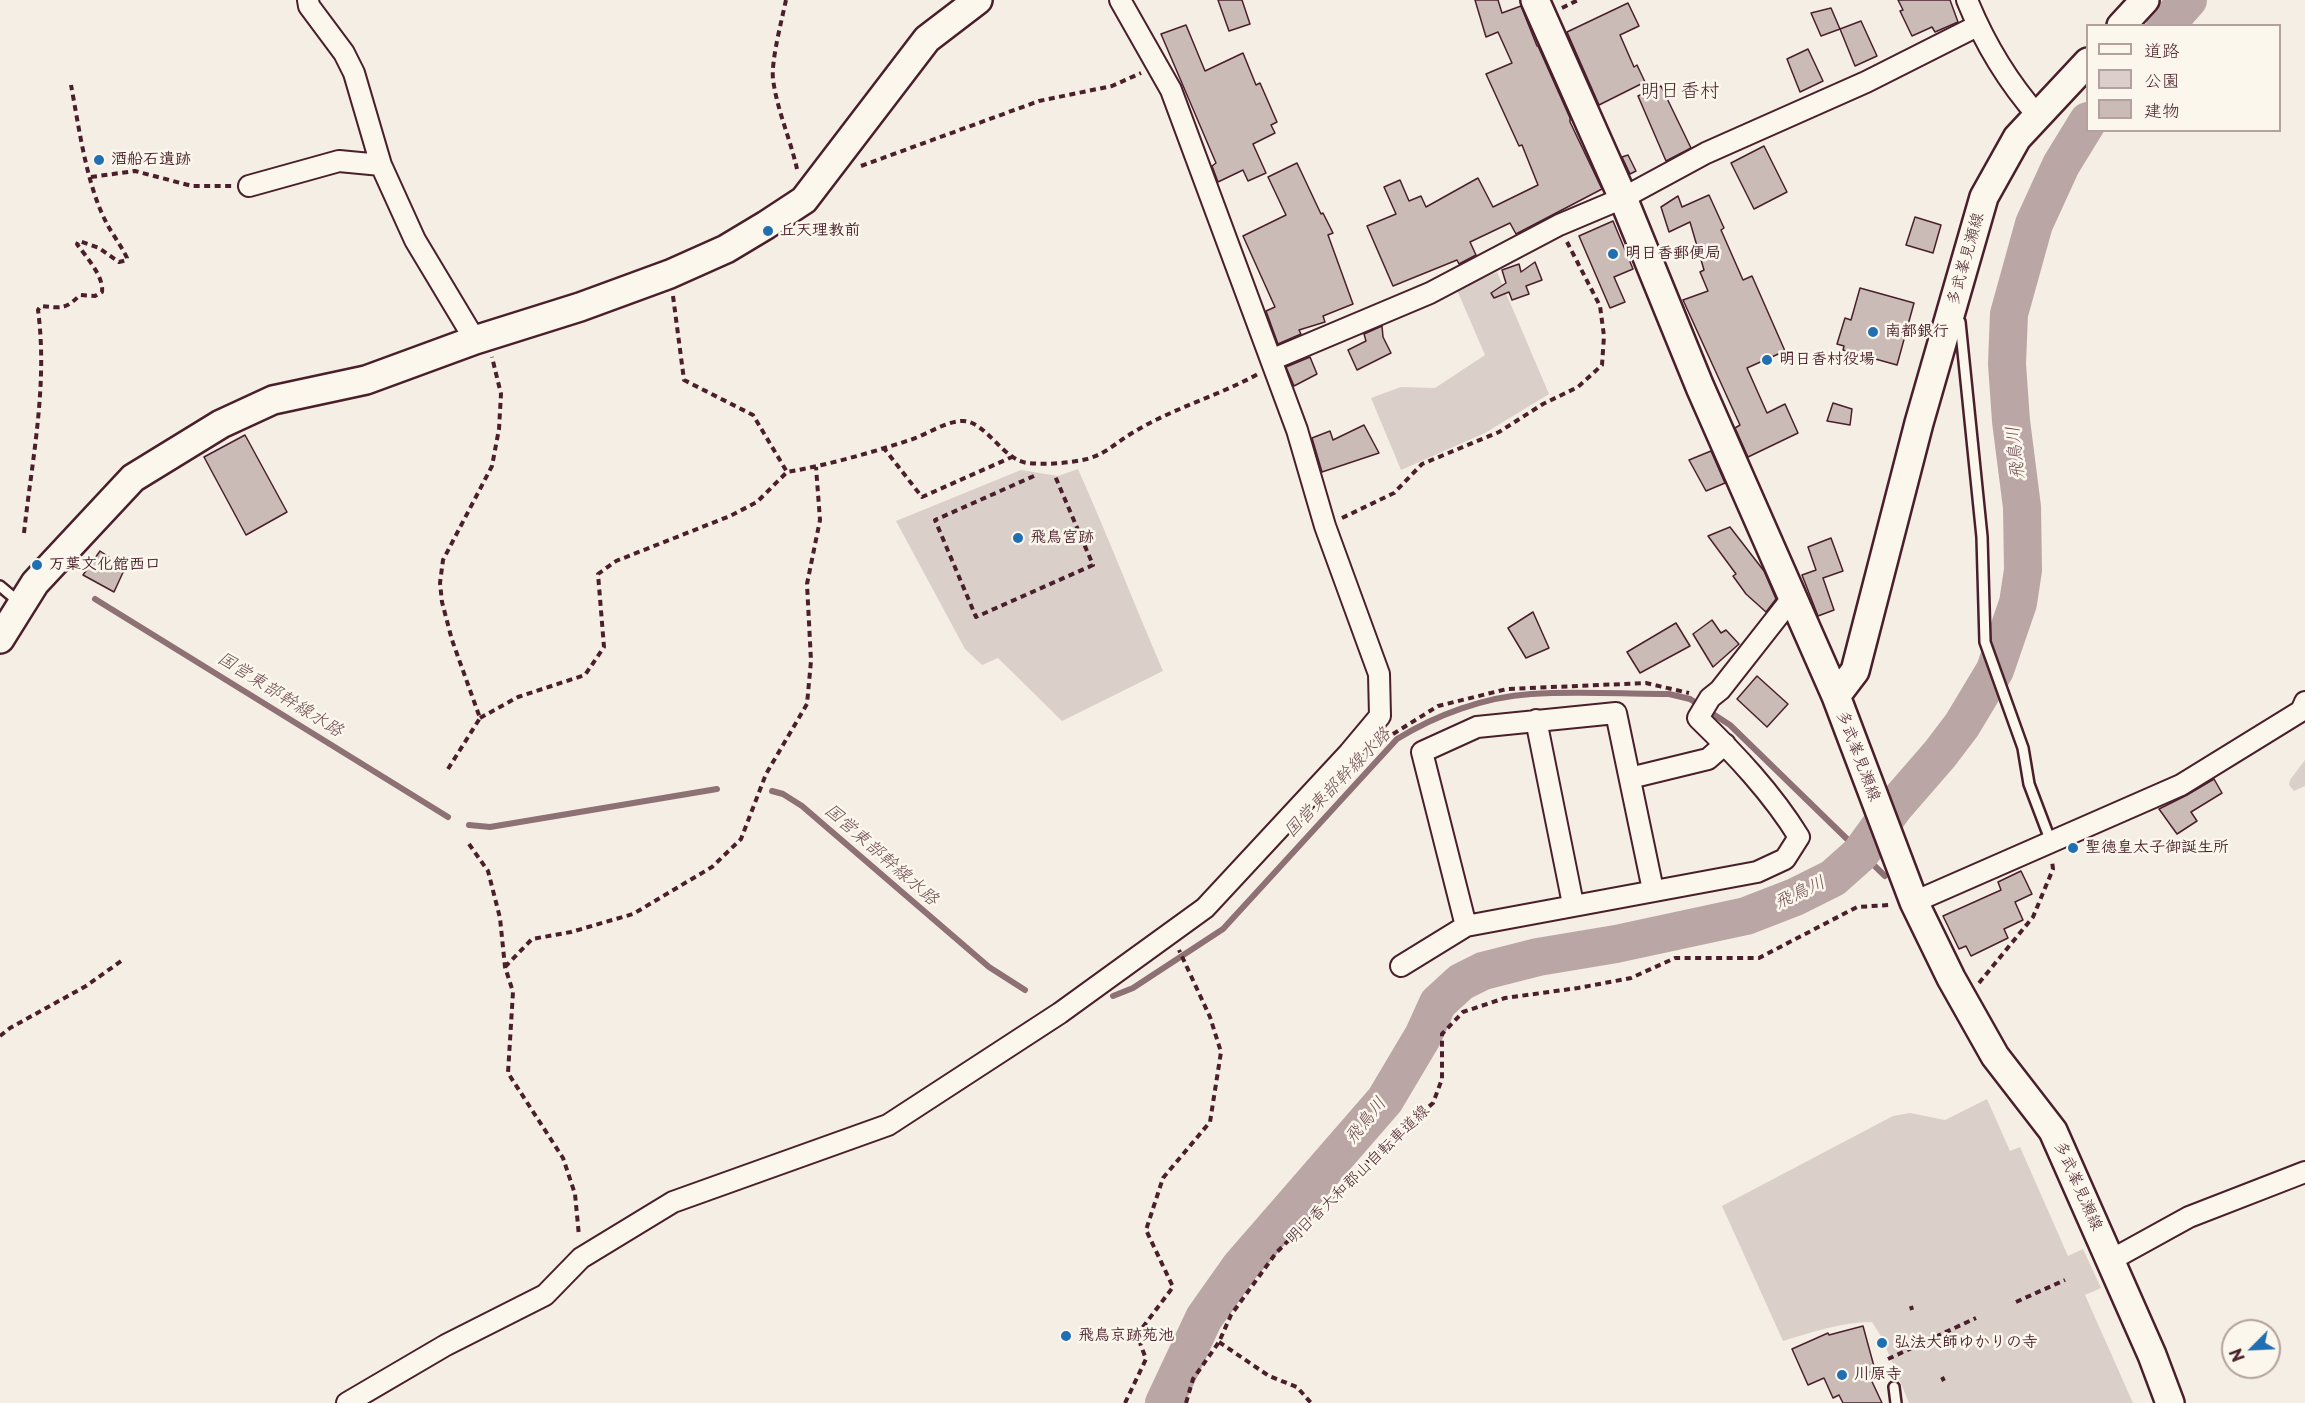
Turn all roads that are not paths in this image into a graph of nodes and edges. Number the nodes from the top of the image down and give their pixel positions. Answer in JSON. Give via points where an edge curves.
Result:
{"nodes":[{"id":1,"x":308,"y":0,"type":"edge"},
{"id":2,"x":978,"y":0,"type":"edge"},
{"id":3,"x":1120,"y":0,"type":"edge"},
{"id":4,"x":1536,"y":0,"type":"edge"},
{"id":5,"x":1967,"y":0,"type":"edge"},
{"id":6,"x":2145,"y":0,"type":"edge"},
{"id":7,"x":2123,"y":24,"type":"edge"},
{"id":8,"x":1977,"y":26,"type":"junction"},
{"id":9,"x":2086,"y":64,"type":"edge"},
{"id":10,"x":2038,"y":116,"type":"junction"},
{"id":11,"x":381,"y":165,"type":"junction"},
{"id":12,"x":249,"y":186,"type":"road end"},
{"id":13,"x":1623,"y":198,"type":"junction"},
{"id":14,"x":1950,"y":314,"type":"junction"},
{"id":15,"x":481,"y":338,"type":"junction"},
{"id":16,"x":1271,"y":360,"type":"junction"},
{"id":17,"x":0,"y":586,"type":"edge"},
{"id":18,"x":1793,"y":597,"type":"junction"},
{"id":19,"x":22,"y":604,"type":"junction"},
{"id":20,"x":0,"y":639,"type":"edge"},
{"id":21,"x":1836,"y":696,"type":"junction"},
{"id":22,"x":2305,"y":702,"type":"edge"},
{"id":23,"x":1536,"y":720,"type":"junction"},
{"id":24,"x":1725,"y":744,"type":"junction"},
{"id":25,"x":1630,"y":778,"type":"junction"},
{"id":26,"x":2051,"y":842,"type":"junction"},
{"id":27,"x":1653,"y":890,"type":"junction"},
{"id":28,"x":1914,"y":902,"type":"junction"},
{"id":29,"x":1574,"y":904,"type":"junction"},
{"id":30,"x":1466,"y":926,"type":"junction"},
{"id":31,"x":1401,"y":966,"type":"dead end"},
{"id":32,"x":2305,"y":1172,"type":"edge"},
{"id":33,"x":2110,"y":1260,"type":"junction"},
{"id":34,"x":1894,"y":1387,"type":"dead end"},
{"id":35,"x":377,"y":1396,"type":"edge"},
{"id":36,"x":347,"y":1403,"type":"edge"},
{"id":37,"x":1896,"y":1403,"type":"edge"},
{"id":38,"x":2170,"y":1403,"type":"edge"}],
"edges":[{"from":1,"to":11,"type":"street","via":[[354,74]]},
{"from":2,"to":15,"type":"street","via":[[927,39],[811,191],[726,249],[580,307]]},
{"from":3,"to":16,"type":"street","via":[[1171,90]]},
{"from":4,"to":13,"type":"street"},
{"from":5,"to":8,"type":"street"},
{"from":6,"to":7,"type":"street"},
{"from":8,"to":10,"type":"street","via":[[2017,92]]},
{"from":8,"to":13,"type":"street","via":[[1866,82],[1706,153]]},
{"from":9,"to":10,"type":"street","name":"多武峯見瀬線"},
{"from":10,"to":14,"type":"street","name":"多武峯見瀬線","via":[[2017,138],[1984,196]]},
{"from":11,"to":12,"type":"street","via":[[339,161]]},
{"from":11,"to":15,"type":"street","via":[[416,240]]},
{"from":13,"to":16,"type":"street","via":[[1558,225],[1430,293]]},
{"from":13,"to":18,"type":"street","via":[[1700,387]]},
{"from":14,"to":21,"type":"street","name":"多武峯見瀬線","via":[[1855,671]]},
{"from":14,"to":26,"type":"lane","via":[[1960,322],[1982,537],[1987,649]]},
{"from":15,"to":19,"type":"street","via":[[366,380],[273,400],[221,424],[133,478],[35,584]]},
{"from":16,"to":35,"type":"street","via":[[1379,674],[1380,716],[1349,753],[1205,908],[1060,1013],[888,1125],[673,1202],[581,1258],[545,1295],[446,1345]]},
{"from":17,"to":19,"type":"lane"},
{"from":18,"to":21,"type":"street"},
{"from":18,"to":24,"type":"street","via":[[1698,718]]},
{"from":19,"to":20,"type":"street"},
{"from":21,"to":28,"type":"street","name":"多武峯見瀬線"},
{"from":22,"to":26,"type":"street","via":[[2301,711],[2181,786]]},
{"from":23,"to":25,"type":"street","via":[[1616,713]]},
{"from":23,"to":29,"type":"street"},
{"from":23,"to":30,"type":"street","via":[[1477,727],[1422,752]]},
{"from":24,"to":25,"type":"street","via":[[1708,759]]},
{"from":24,"to":27,"type":"street","via":[[1786,815],[1799,837],[1785,859],[1757,872]]},
{"from":25,"to":27,"type":"street"},
{"from":26,"to":28,"type":"street"},
{"from":27,"to":29,"type":"street"},
{"from":28,"to":33,"type":"street","name":"多武峯見瀬線","via":[[1995,1056],[2053,1131]]},
{"from":29,"to":30,"type":"street"},
{"from":30,"to":31,"type":"street"},
{"from":32,"to":33,"type":"street","via":[[2189,1217]]},
{"from":33,"to":38,"type":"street","name":"多武峯見瀬線"},
{"from":34,"to":37,"type":"lane"},
{"from":35,"to":36,"type":"street"}]}
